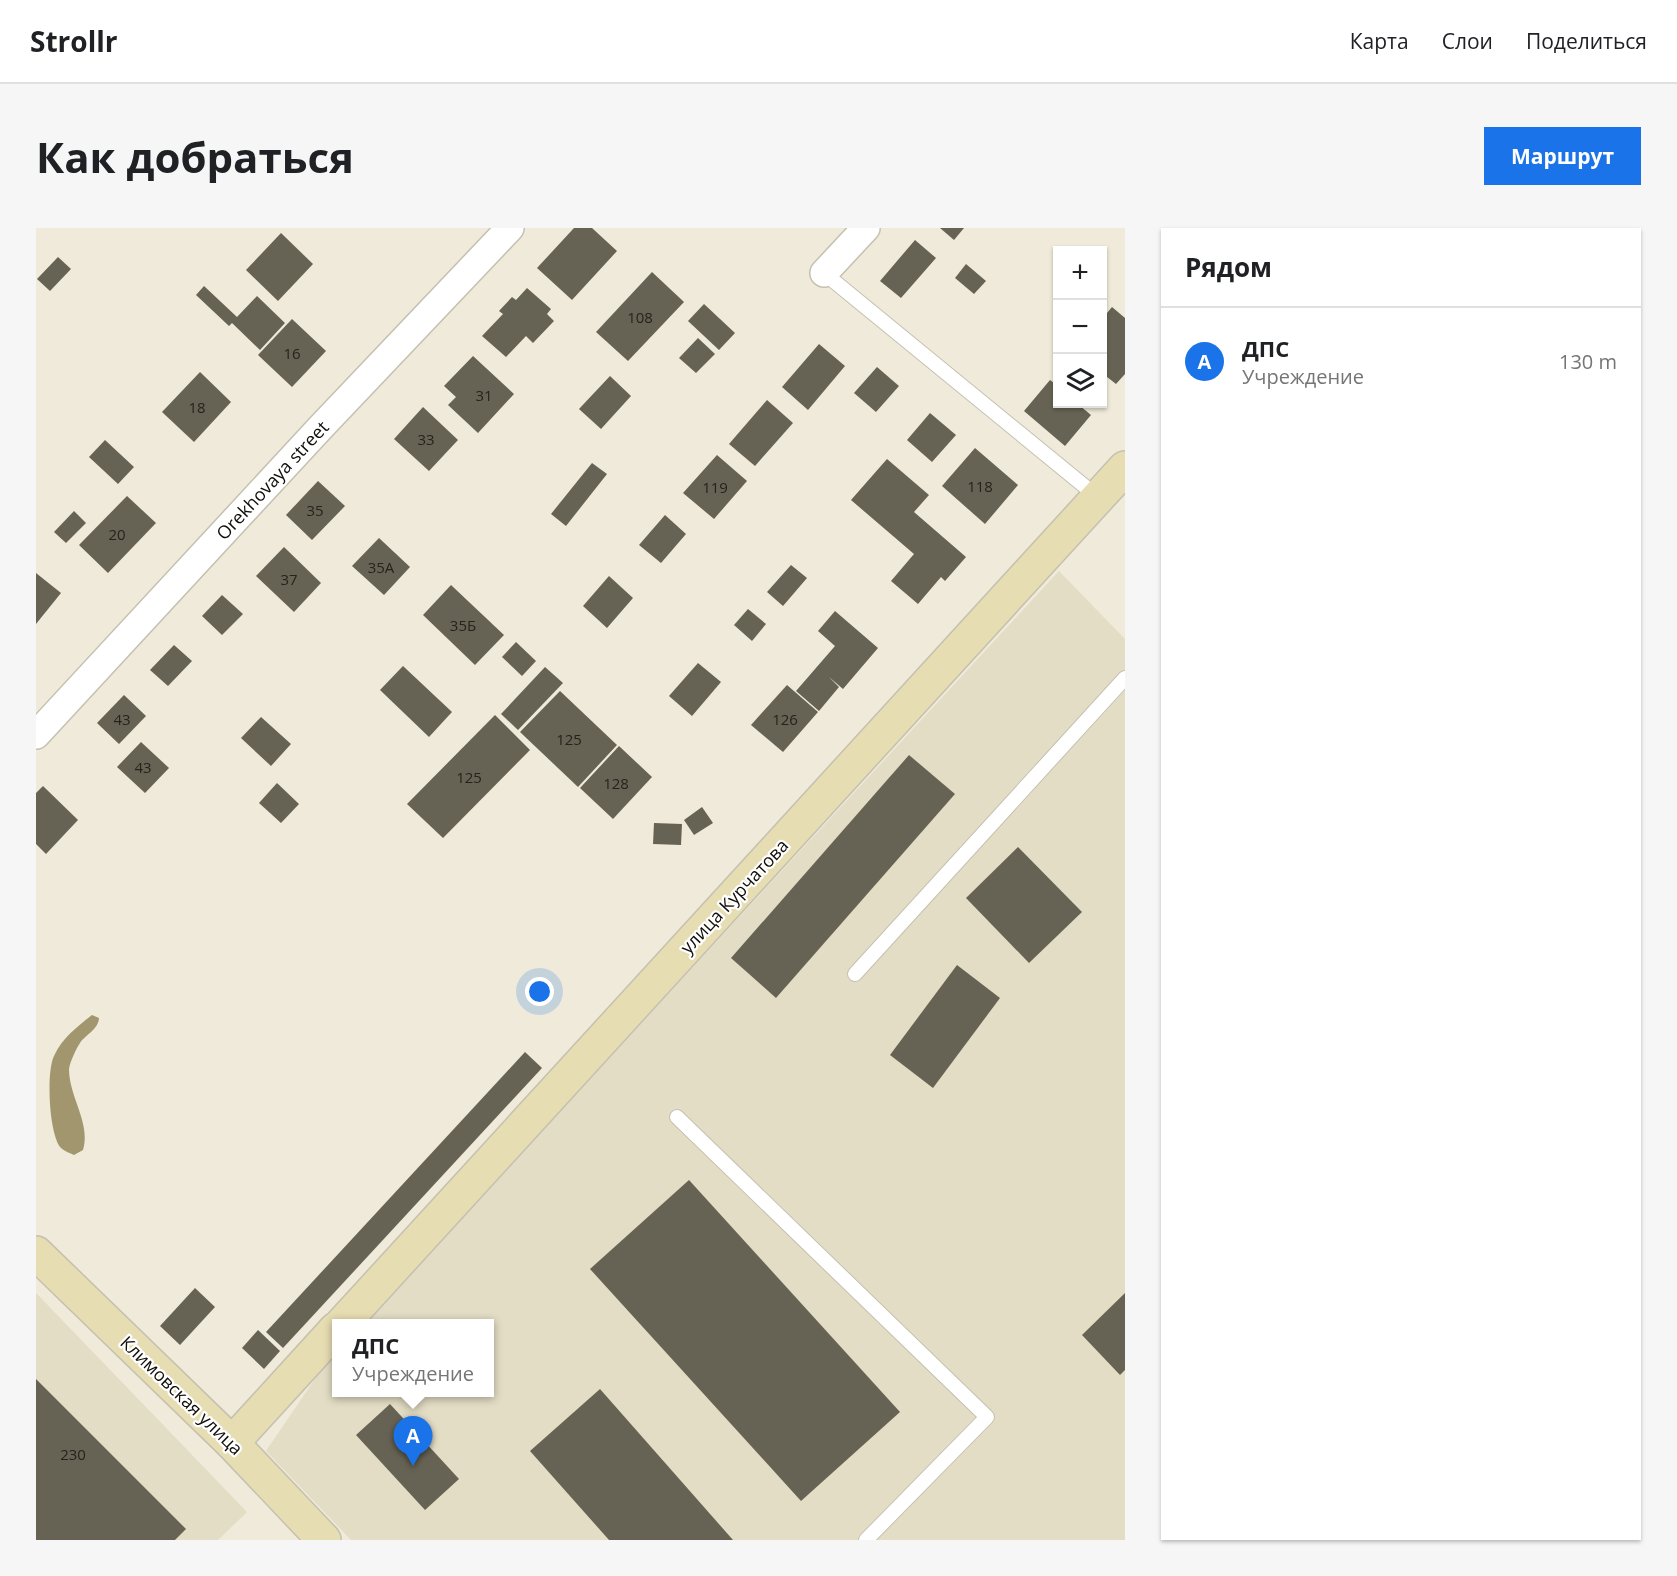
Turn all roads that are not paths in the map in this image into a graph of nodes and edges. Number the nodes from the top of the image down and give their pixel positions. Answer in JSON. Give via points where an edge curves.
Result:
{"nodes":[{"id":1,"x":510,"y":228,"type":"edge"},
{"id":2,"x":866,"y":228,"type":"edge"},
{"id":3,"x":824,"y":273,"type":"joint"},
{"id":4,"x":1125,"y":468,"type":"edge"},
{"id":5,"x":1099,"y":498,"type":"junction"},
{"id":6,"x":1125,"y":678,"type":"edge"},
{"id":7,"x":36,"y":735,"type":"edge"},
{"id":8,"x":855,"y":974,"type":"dead end"},
{"id":9,"x":677,"y":1117,"type":"dead end"},
{"id":10,"x":36,"y":1253,"type":"edge"},
{"id":11,"x":346,"y":1319,"type":"edge"},
{"id":12,"x":332,"y":1333,"type":"edge"},
{"id":13,"x":232,"y":1443,"type":"junction"},
{"id":14,"x":324,"y":1540,"type":"edge"},
{"id":15,"x":866,"y":1540,"type":"edge"}],
"edges":[{"from":1,"to":7,"type":"street","name":"Orekhovaya street"},
{"from":2,"to":3,"type":"street"},
{"from":3,"to":5,"type":"lane"},
{"from":4,"to":5,"type":"street","name":"улица Курчатова"},
{"from":5,"to":11,"type":"street","name":"улица Курчатова"},
{"from":6,"to":8,"type":"lane"},
{"from":9,"to":15,"type":"lane","via":[[987,1418]]},
{"from":10,"to":13,"type":"street","name":"Климовская улица"},
{"from":12,"to":13,"type":"street"},
{"from":13,"to":14,"type":"street","name":"Климовская улица"}]}
